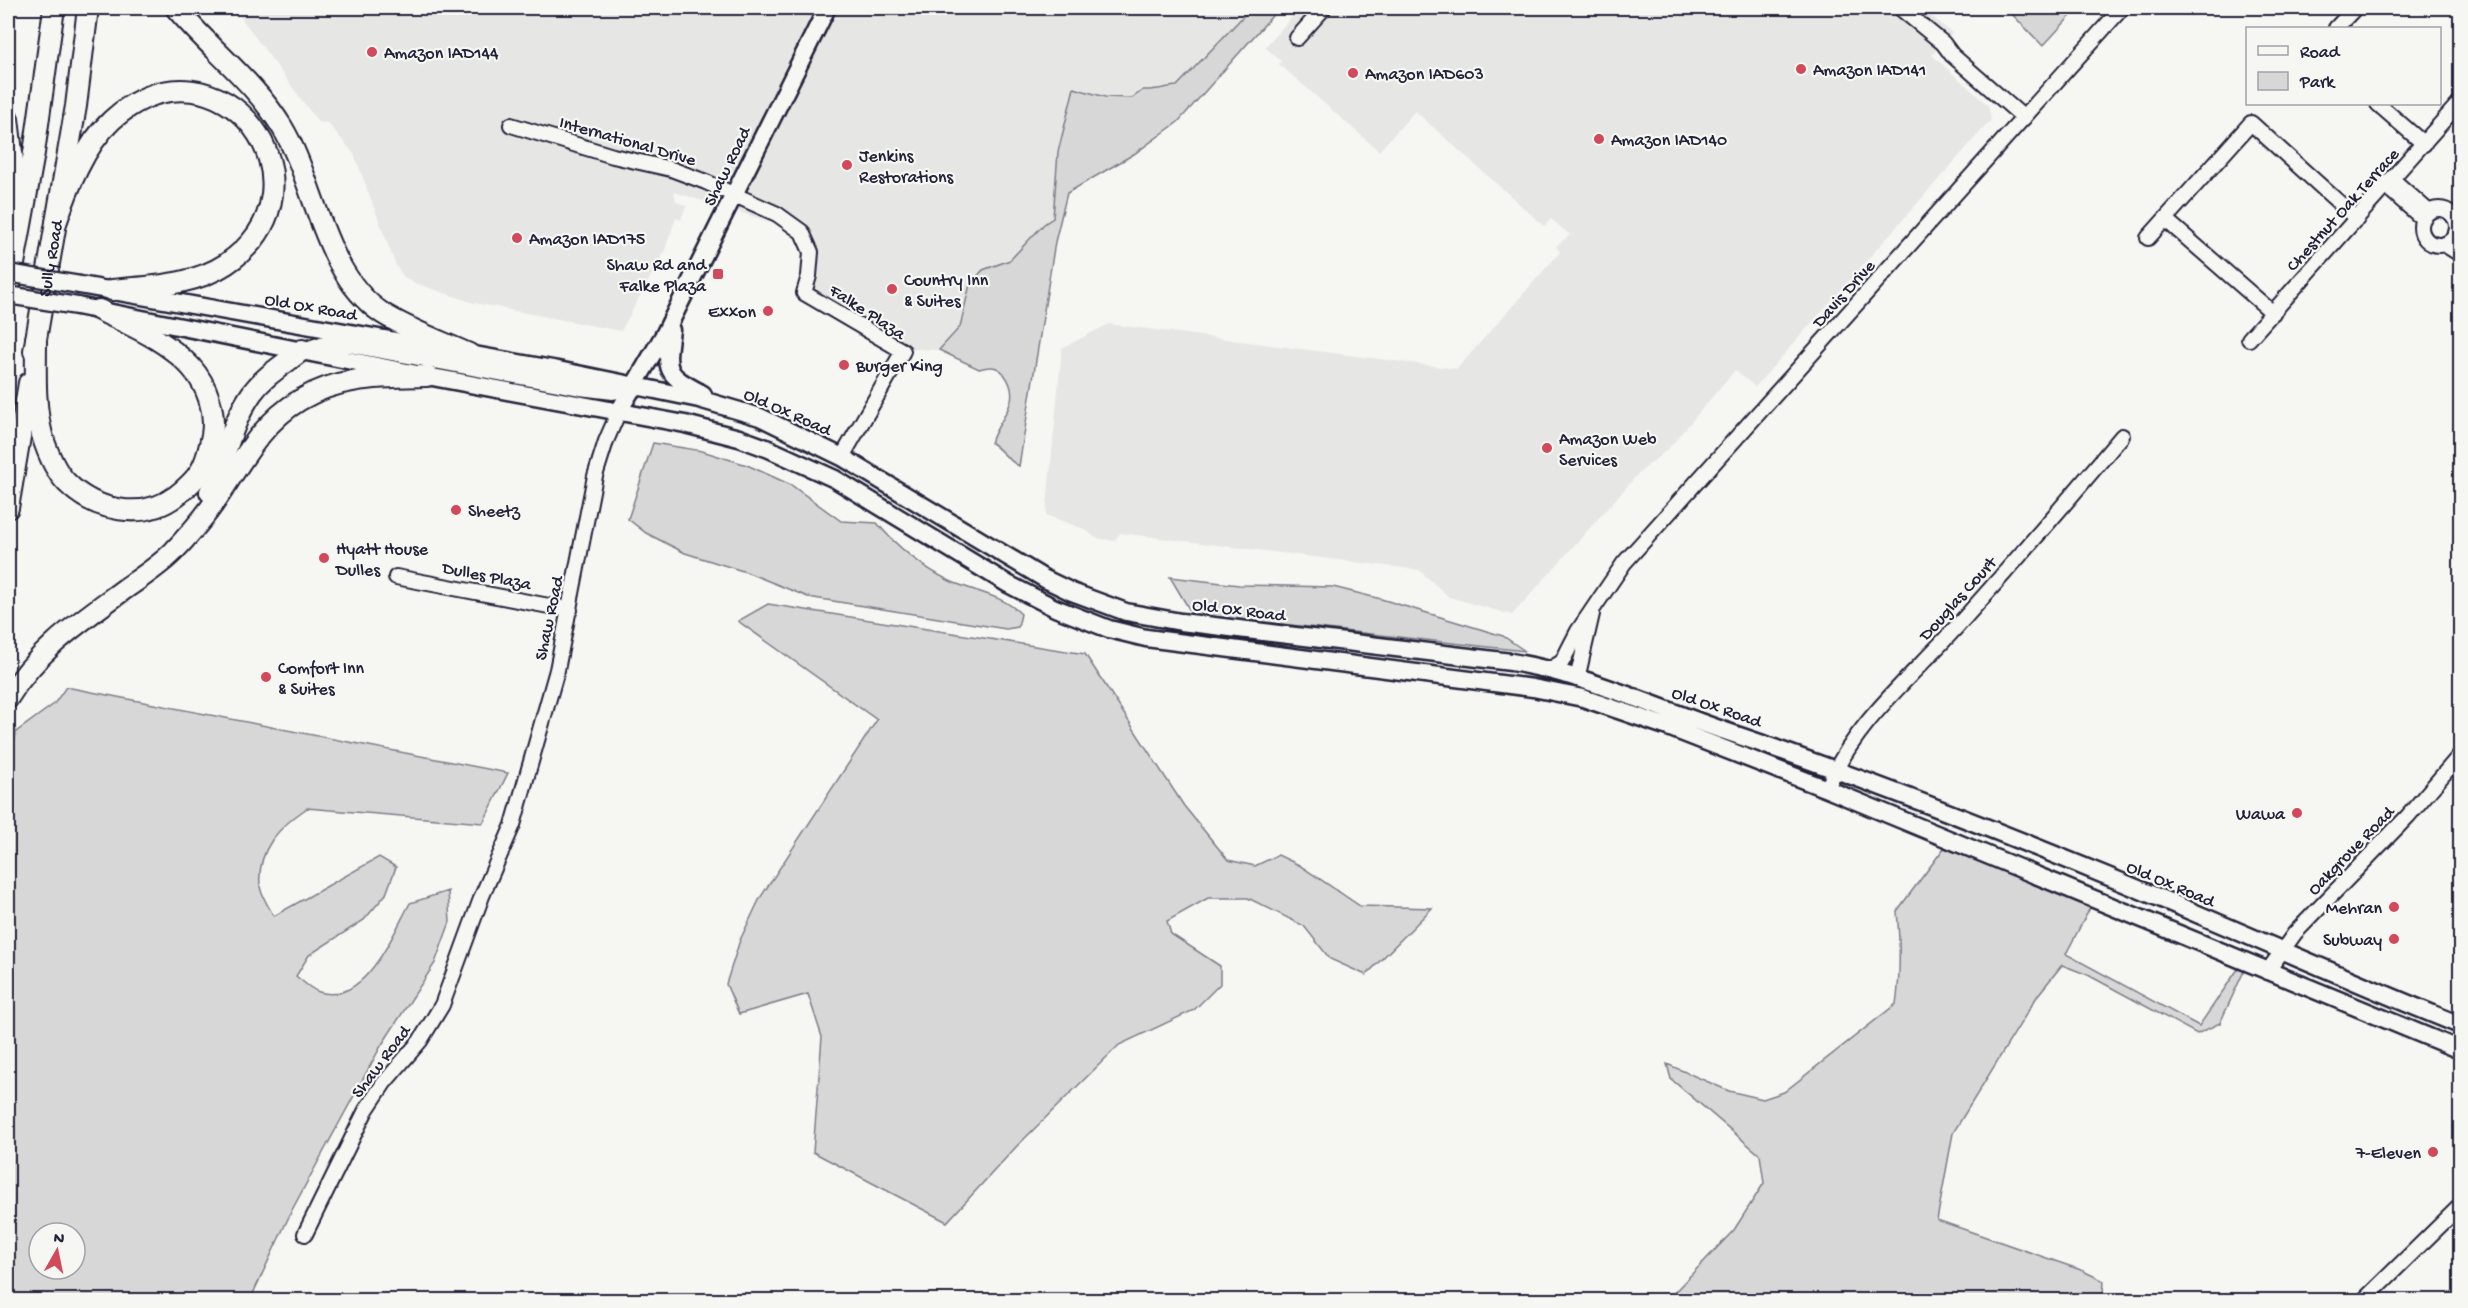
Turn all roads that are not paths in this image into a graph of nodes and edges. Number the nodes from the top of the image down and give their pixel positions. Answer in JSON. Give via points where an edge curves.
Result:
{"nodes":[{"id":1,"x":54,"y":8,"type":"edge"},
{"id":2,"x":88,"y":8,"type":"edge"},
{"id":3,"x":176,"y":8,"type":"edge"},
{"id":4,"x":827,"y":8,"type":"edge"},
{"id":5,"x":1324,"y":8,"type":"edge"},
{"id":6,"x":1900,"y":8,"type":"edge"},
{"id":7,"x":2122,"y":8,"type":"edge"},
{"id":8,"x":2355,"y":8,"type":"edge"},
{"id":9,"x":2337,"y":27,"type":"edge"},
{"id":10,"x":1297,"y":38,"type":"dead end"},
{"id":11,"x":2460,"y":102,"type":"edge"},
{"id":12,"x":2379,"y":105,"type":"edge"},
{"id":13,"x":2024,"y":118,"type":"junction"},
{"id":14,"x":8,"y":119,"type":"edge"},
{"id":15,"x":511,"y":125,"type":"dead end"},
{"id":16,"x":2424,"y":144,"type":"junction"},
{"id":17,"x":2389,"y":183,"type":"junction"},
{"id":18,"x":734,"y":195,"type":"junction"},
{"id":19,"x":2426,"y":216,"type":"junction"},
{"id":20,"x":2165,"y":219,"type":"junction"},
{"id":21,"x":2357,"y":219,"type":"junction"},
{"id":22,"x":56,"y":224,"type":"junction"},
{"id":23,"x":21,"y":228,"type":"junction"},
{"id":24,"x":2459,"y":230,"type":"edge"},
{"id":25,"x":2148,"y":238,"type":"dead end"},
{"id":26,"x":2444,"y":244,"type":"junction"},
{"id":27,"x":2460,"y":254,"type":"edge"},
{"id":28,"x":8,"y":273,"type":"edge"},
{"id":29,"x":112,"y":290,"type":"junction"},
{"id":30,"x":8,"y":296,"type":"edge"},
{"id":31,"x":99,"y":310,"type":"junction"},
{"id":32,"x":2272,"y":314,"type":"junction"},
{"id":33,"x":672,"y":317,"type":"junction"},
{"id":34,"x":36,"y":339,"type":"junction"},
{"id":35,"x":2249,"y":339,"type":"dead end"},
{"id":36,"x":302,"y":350,"type":"junction"},
{"id":37,"x":469,"y":354,"type":"junction"},
{"id":38,"x":427,"y":376,"type":"junction"},
{"id":39,"x":636,"y":384,"type":"junction"},
{"id":40,"x":722,"y":404,"type":"junction"},
{"id":41,"x":620,"y":411,"type":"junction"},
{"id":42,"x":2122,"y":436,"type":"dead end"},
{"id":43,"x":842,"y":457,"type":"junction"},
{"id":44,"x":8,"y":508,"type":"edge"},
{"id":45,"x":192,"y":530,"type":"junction"},
{"id":46,"x":396,"y":576,"type":"dead end"},
{"id":47,"x":1594,"y":606,"type":"junction"},
{"id":48,"x":570,"y":609,"type":"junction"},
{"id":49,"x":1541,"y":668,"type":"junction"},
{"id":50,"x":1577,"y":679,"type":"junction"},
{"id":51,"x":1545,"y":690,"type":"junction"},
{"id":52,"x":8,"y":698,"type":"edge"},
{"id":53,"x":2460,"y":755,"type":"edge"},
{"id":54,"x":1834,"y":770,"type":"junction"},
{"id":55,"x":1827,"y":789,"type":"junction"},
{"id":56,"x":2281,"y":952,"type":"junction"},
{"id":57,"x":2267,"y":972,"type":"junction"},
{"id":58,"x":2460,"y":1025,"type":"edge"},
{"id":59,"x":2460,"y":1050,"type":"edge"},
{"id":60,"x":2460,"y":1206,"type":"edge"},
{"id":61,"x":304,"y":1234,"type":"dead end"},
{"id":62,"x":2364,"y":1300,"type":"edge"}],
"edges":[{"from":1,"to":23,"type":"highway","name":"Sully Road"},
{"from":2,"to":22,"type":"highway","name":"Sully Road"},
{"from":3,"to":37,"type":"highway","via":[[263,100],[283,128],[332,249],[368,301],[382,313]]},
{"from":4,"to":18,"type":"main road","name":"Shaw Road"},
{"from":5,"to":10,"type":"street"},
{"from":6,"to":13,"type":"street"},
{"from":7,"to":13,"type":"street","name":"Davis Drive"},
{"from":8,"to":9,"type":"street"},
{"from":11,"to":16,"type":"street","name":"Chestnut Oak Terrace"},
{"from":12,"to":16,"type":"street"},
{"from":13,"to":47,"type":"street","name":"Davis Drive","via":[[1624,563]]},
{"from":14,"to":23,"type":"highway"},
{"from":15,"to":18,"type":"street","name":"International Drive","via":[[671,169]]},
{"from":16,"to":17,"type":"street","name":"Chestnut Oak Terrace"},
{"from":17,"to":19,"type":"street"},
{"from":17,"to":21,"type":"street","name":"Chestnut Oak Terrace"},
{"from":18,"to":33,"type":"main road","name":"Shaw Road"},
{"from":18,"to":43,"type":"street","name":"Falke Plaza","via":[[777,214],[802,232],[812,262],[804,292],[903,351]]},
{"from":19,"to":24,"type":"street","via":[[2437,209],[2449,212]]},
{"from":19,"to":26,"type":"street","via":[[2421,230],[2427,240]]},
{"from":20,"to":21,"type":"street","via":[[2251,123]]},
{"from":20,"to":25,"type":"street"},
{"from":20,"to":32,"type":"street"},
{"from":21,"to":32,"type":"street","name":"Chestnut Oak Terrace"},
{"from":22,"to":29,"type":"highway","via":[[77,171],[103,130],[144,98],[171,90],[204,93],[233,105],[246,118],[261,139],[271,163],[273,182],[266,217],[256,234],[226,264],[202,276]]},
{"from":22,"to":34,"type":"highway","name":"Sully Road"},
{"from":23,"to":30,"type":"highway","name":"Sully Road"},
{"from":24,"to":26,"type":"street"},
{"from":26,"to":27,"type":"street"},
{"from":28,"to":29,"type":"main road","name":"Old Ox Road","bridge":true},
{"from":29,"to":37,"type":"main road","name":"Old Ox Road"},
{"from":30,"to":31,"type":"main road","name":"Old Ox Road","bridge":true},
{"from":31,"to":34,"type":"highway","via":[[170,348],[193,369],[211,404],[214,424],[203,467],[187,487],[163,503],[147,509],[110,508],[87,499],[67,482],[55,466],[42,435],[36,399]]},
{"from":31,"to":36,"type":"main road","name":"Old Ox Road"},
{"from":32,"to":35,"type":"street","name":"Chestnut Oak Terrace"},
{"from":33,"to":39,"type":"main road","name":"Shaw Road"},
{"from":33,"to":40,"type":"main road","via":[[669,370],[682,383]]},
{"from":34,"to":44,"type":"highway","name":"Sully Road"},
{"from":36,"to":38,"type":"main road","name":"Old Ox Road"},
{"from":36,"to":39,"type":"main road","via":[[324,344],[349,344],[599,390],[627,389]]},
{"from":36,"to":45,"type":"highway","via":[[253,392]]},
{"from":37,"to":39,"type":"main road","name":"Old Ox Road"},
{"from":38,"to":41,"type":"main road","name":"Old Ox Road"},
{"from":38,"to":45,"type":"highway","via":[[356,379],[300,400],[261,433]]},
{"from":39,"to":40,"type":"main road","name":"Old Ox Road"},
{"from":39,"to":41,"type":"main road","name":"Shaw Road"},
{"from":40,"to":43,"type":"main road","name":"Old Ox Road","via":[[760,417]]},
{"from":41,"to":48,"type":"street","name":"Shaw Road","via":[[595,476]]},
{"from":41,"to":51,"type":"main road","name":"Old Ox Road","via":[[710,430],[800,462],[835,479],[1008,584],[1109,629],[1146,638]]},
{"from":42,"to":54,"type":"street","name":"Douglas Court","via":[[1959,624],[1867,723]]},
{"from":43,"to":49,"type":"main road","name":"Old Ox Road","via":[[1045,579],[1126,612]]},
{"from":45,"to":52,"type":"highway","via":[[153,569],[51,644]]},
{"from":46,"to":48,"type":"street","name":"Dulles Plaza"},
{"from":47,"to":49,"type":"street","name":"Davis Drive","via":[[1562,662],[1552,668]]},
{"from":47,"to":50,"type":"street","name":"Davis Drive"},
{"from":48,"to":61,"type":"street","name":"Shaw Road","via":[[513,825],[442,1005],[420,1041],[366,1110]]},
{"from":49,"to":50,"type":"main road","name":"Old Ox Road"},
{"from":50,"to":51,"type":"main road","via":[[1562,688]]},
{"from":50,"to":54,"type":"main road","name":"Old Ox Road"},
{"from":51,"to":55,"type":"main road","name":"Old Ox Road","via":[[1622,710]]},
{"from":53,"to":56,"type":"street","name":"Oakgrove Road"},
{"from":54,"to":55,"type":"street","name":"Douglas Court"},
{"from":54,"to":56,"type":"main road","name":"Old Ox Road","via":[[2104,875]]},
{"from":55,"to":57,"type":"main road","name":"Old Ox Road"},
{"from":56,"to":57,"type":"street","name":"Oakgrove Road"},
{"from":56,"to":58,"type":"main road","name":"Old Ox Road"},
{"from":57,"to":59,"type":"main road","name":"Old Ox Road"},
{"from":60,"to":62,"type":"street"}]}
